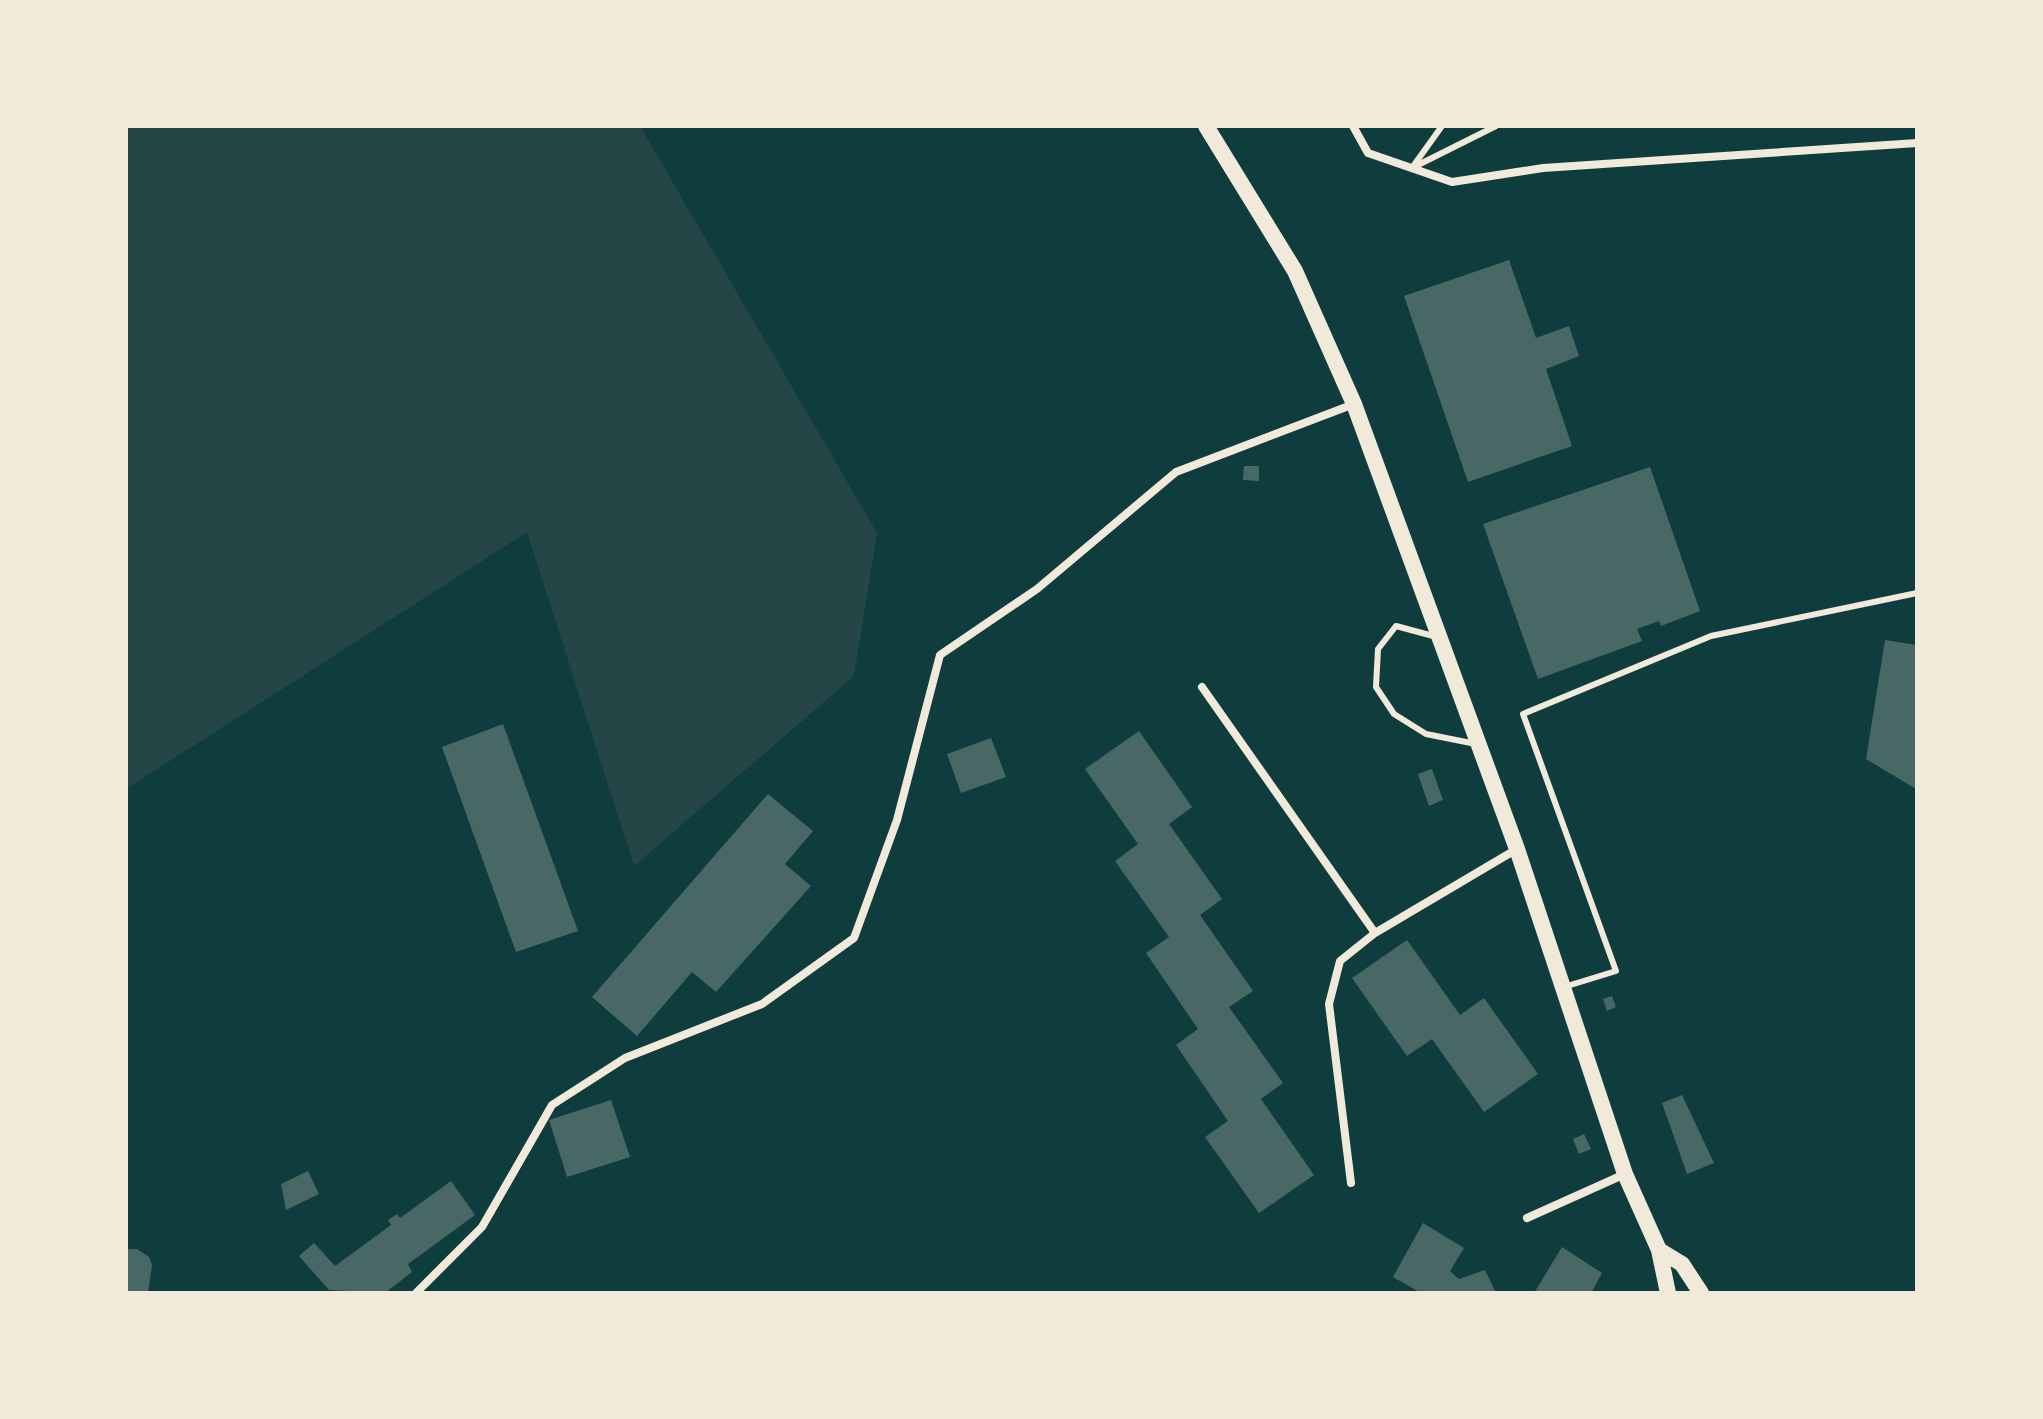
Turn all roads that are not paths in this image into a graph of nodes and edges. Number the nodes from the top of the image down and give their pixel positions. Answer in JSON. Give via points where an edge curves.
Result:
{"nodes":[{"id":1,"x":1206,"y":126,"type":"edge"},
{"id":2,"x":1353,"y":126,"type":"edge"},
{"id":3,"x":1442,"y":126,"type":"edge"},
{"id":4,"x":1496,"y":126,"type":"edge"},
{"id":5,"x":1917,"y":143,"type":"edge"},
{"id":6,"x":1412,"y":168,"type":"junction"},
{"id":7,"x":1354,"y":404,"type":"junction"},
{"id":8,"x":1917,"y":593,"type":"edge"},
{"id":9,"x":1437,"y":637,"type":"junction"},
{"id":10,"x":1202,"y":687,"type":"dead end"},
{"id":11,"x":1476,"y":744,"type":"junction"},
{"id":12,"x":1517,"y":849,"type":"junction"},
{"id":13,"x":1375,"y":933,"type":"junction"},
{"id":14,"x":1564,"y":987,"type":"junction"},
{"id":15,"x":1625,"y":1174,"type":"junction"},
{"id":16,"x":1351,"y":1183,"type":"dead end"},
{"id":17,"x":1527,"y":1218,"type":"dead end"},
{"id":18,"x":1659,"y":1250,"type":"junction"},
{"id":19,"x":416,"y":1293,"type":"edge"},
{"id":20,"x":1668,"y":1293,"type":"edge"},
{"id":21,"x":1701,"y":1293,"type":"edge"}],
"edges":[{"from":1,"to":7,"type":"main road","via":[[1295,271]]},
{"from":2,"to":6,"type":"street","via":[[1368,153]]},
{"from":3,"to":6,"type":"lane"},
{"from":4,"to":6,"type":"lane"},
{"from":5,"to":6,"type":"street","via":[[1543,168],[1452,182]]},
{"from":7,"to":9,"type":"main road"},
{"from":7,"to":19,"type":"street","via":[[1176,472],[1037,589],[940,655],[897,820],[854,938],[762,1004],[625,1058],[552,1105],[482,1227]]},
{"from":8,"to":14,"type":"lane","via":[[1711,636],[1523,714],[1616,971]]},
{"from":9,"to":11,"type":"main road"},
{"from":9,"to":11,"type":"lane","via":[[1396,626],[1378,649],[1376,687],[1394,714],[1426,734]]},
{"from":10,"to":13,"type":"street"},
{"from":11,"to":12,"type":"main road"},
{"from":12,"to":13,"type":"street"},
{"from":12,"to":14,"type":"main road"},
{"from":13,"to":16,"type":"street","via":[[1340,961],[1329,1004]]},
{"from":14,"to":15,"type":"main road"},
{"from":15,"to":17,"type":"street"},
{"from":15,"to":18,"type":"main road"},
{"from":18,"to":20,"type":"main road"},
{"from":18,"to":21,"type":"main road","via":[[1682,1264]]}]}
